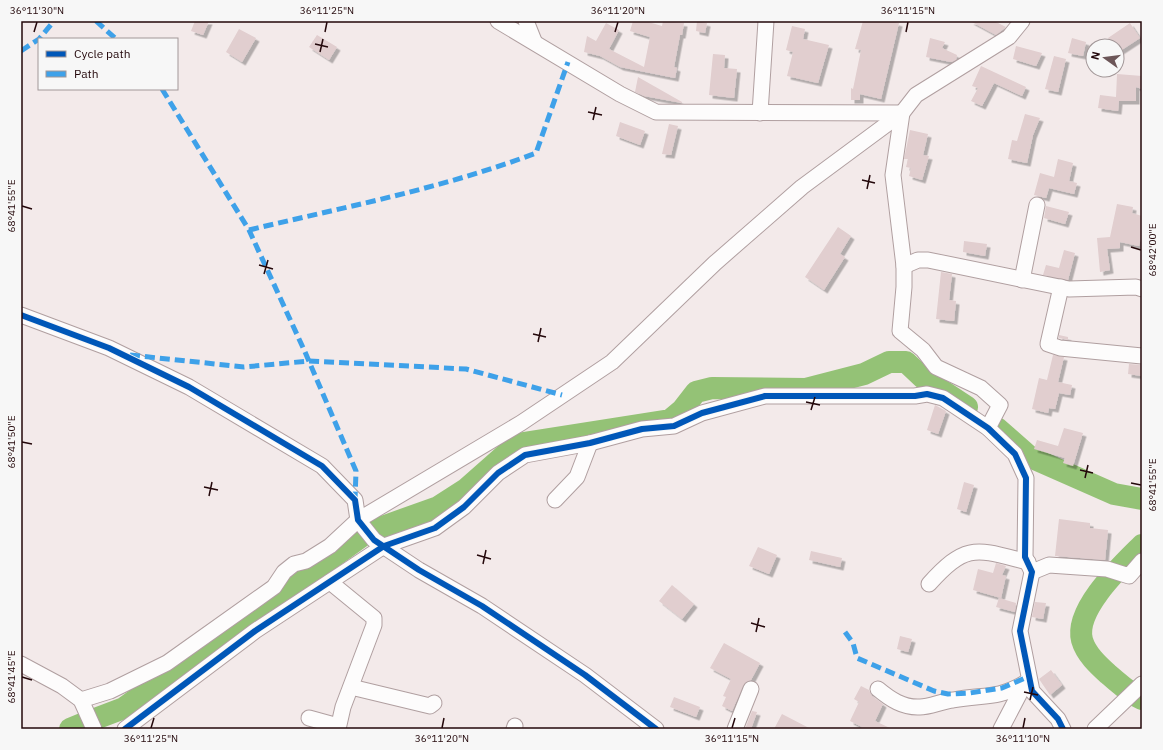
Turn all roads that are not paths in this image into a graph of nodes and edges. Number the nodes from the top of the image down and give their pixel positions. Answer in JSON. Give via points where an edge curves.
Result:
{"nodes":[{"id":1,"x":498,"y":21,"type":"edge"},
{"id":2,"x":526,"y":21,"type":"edge"},
{"id":3,"x":766,"y":21,"type":"edge"},
{"id":4,"x":1022,"y":21,"type":"edge"},
{"id":5,"x":534,"y":42,"type":"junction"},
{"id":6,"x":760,"y":113,"type":"junction"},
{"id":7,"x":902,"y":113,"type":"junction"},
{"id":8,"x":1037,"y":205,"type":"dead end"},
{"id":9,"x":904,"y":266,"type":"junction"},
{"id":10,"x":1022,"y":280,"type":"junction"},
{"id":11,"x":1061,"y":287,"type":"junction"},
{"id":12,"x":1142,"y":289,"type":"edge"},
{"id":13,"x":21,"y":315,"type":"edge"},
{"id":14,"x":1142,"y":356,"type":"edge"},
{"id":15,"x":988,"y":428,"type":"junction"},
{"id":16,"x":590,"y":443,"type":"junction"},
{"id":17,"x":555,"y":500,"type":"dead end"},
{"id":18,"x":358,"y":520,"type":"junction"},
{"id":19,"x":384,"y":546,"type":"junction"},
{"id":20,"x":1142,"y":562,"type":"edge"},
{"id":21,"x":1030,"y":567,"type":"junction"},
{"id":22,"x":330,"y":582,"type":"junction"},
{"id":23,"x":929,"y":584,"type":"dead end"},
{"id":24,"x":21,"y":664,"type":"edge"},
{"id":25,"x":1027,"y":680,"type":"junction"},
{"id":26,"x":1140,"y":685,"type":"edge"},
{"id":27,"x":351,"y":686,"type":"junction"},
{"id":28,"x":751,"y":689,"type":"dead end"},
{"id":29,"x":878,"y":689,"type":"dead end"},
{"id":30,"x":81,"y":700,"type":"junction"},
{"id":31,"x":434,"y":703,"type":"dead end"},
{"id":32,"x":309,"y":718,"type":"dead end"},
{"id":33,"x":338,"y":728,"type":"edge"},
{"id":34,"x":94,"y":729,"type":"edge"},
{"id":35,"x":125,"y":729,"type":"edge"},
{"id":36,"x":656,"y":729,"type":"edge"},
{"id":37,"x":735,"y":729,"type":"edge"},
{"id":38,"x":1000,"y":729,"type":"edge"},
{"id":39,"x":1063,"y":729,"type":"edge"},
{"id":40,"x":1095,"y":729,"type":"edge"}],
"edges":[{"from":1,"to":5,"type":"street"},
{"from":2,"to":5,"type":"street"},
{"from":3,"to":6,"type":"street"},
{"from":4,"to":7,"type":"street","via":[[1009,37],[916,96]]},
{"from":5,"to":6,"type":"street","via":[[620,94],[656,112]]},
{"from":6,"to":7,"type":"street"},
{"from":7,"to":9,"type":"street","via":[[892,175]]},
{"from":7,"to":18,"type":"street","via":[[802,187],[715,263],[612,362],[521,423]]},
{"from":8,"to":10,"type":"street"},
{"from":9,"to":10,"type":"street","via":[[918,260],[928,260]]},
{"from":9,"to":15,"type":"street","via":[[900,331],[923,350],[936,367],[981,388],[1000,405]]},
{"from":10,"to":11,"type":"street"},
{"from":11,"to":12,"type":"street"},
{"from":11,"to":14,"type":"street","via":[[1048,344],[1060,348]]},
{"from":13,"to":18,"type":"street","via":[[109,348],[189,387],[309,458],[322,466],[355,500]]},
{"from":15,"to":16,"type":"street","via":[[943,398],[927,394],[765,396],[702,413],[674,426],[642,429]]},
{"from":15,"to":21,"type":"street","via":[[1015,454],[1026,478],[1025,557]]},
{"from":16,"to":17,"type":"street","via":[[577,477]]},
{"from":16,"to":19,"type":"street","via":[[525,455],[498,473],[464,507],[435,528]]},
{"from":18,"to":19,"type":"street","via":[[374,540]]},
{"from":18,"to":30,"type":"street","via":[[330,546],[306,561],[294,564],[284,572],[274,587],[167,663],[110,691]]},
{"from":19,"to":22,"type":"street"},
{"from":19,"to":36,"type":"street","via":[[419,570],[482,606],[579,671]]},
{"from":20,"to":21,"type":"street","via":[[1129,576],[1107,569],[1049,565]]},
{"from":21,"to":23,"type":"street","via":[[974,551],[956,558]]},
{"from":21,"to":25,"type":"street","via":[[1020,631]]},
{"from":22,"to":27,"type":"street","via":[[374,618],[374,625]]},
{"from":22,"to":35,"type":"street","via":[[255,631]]},
{"from":24,"to":30,"type":"street","via":[[62,686]]},
{"from":25,"to":29,"type":"street","via":[[1009,692],[961,698],[920,707],[891,700]]},
{"from":25,"to":38,"type":"street"},
{"from":25,"to":39,"type":"street","via":[[1032,691]]},
{"from":26,"to":40,"type":"street"},
{"from":27,"to":31,"type":"street","via":[[430,706]]},
{"from":27,"to":33,"type":"street"},
{"from":28,"to":37,"type":"street"},
{"from":30,"to":34,"type":"street"},
{"from":32,"to":33,"type":"street"}]}
